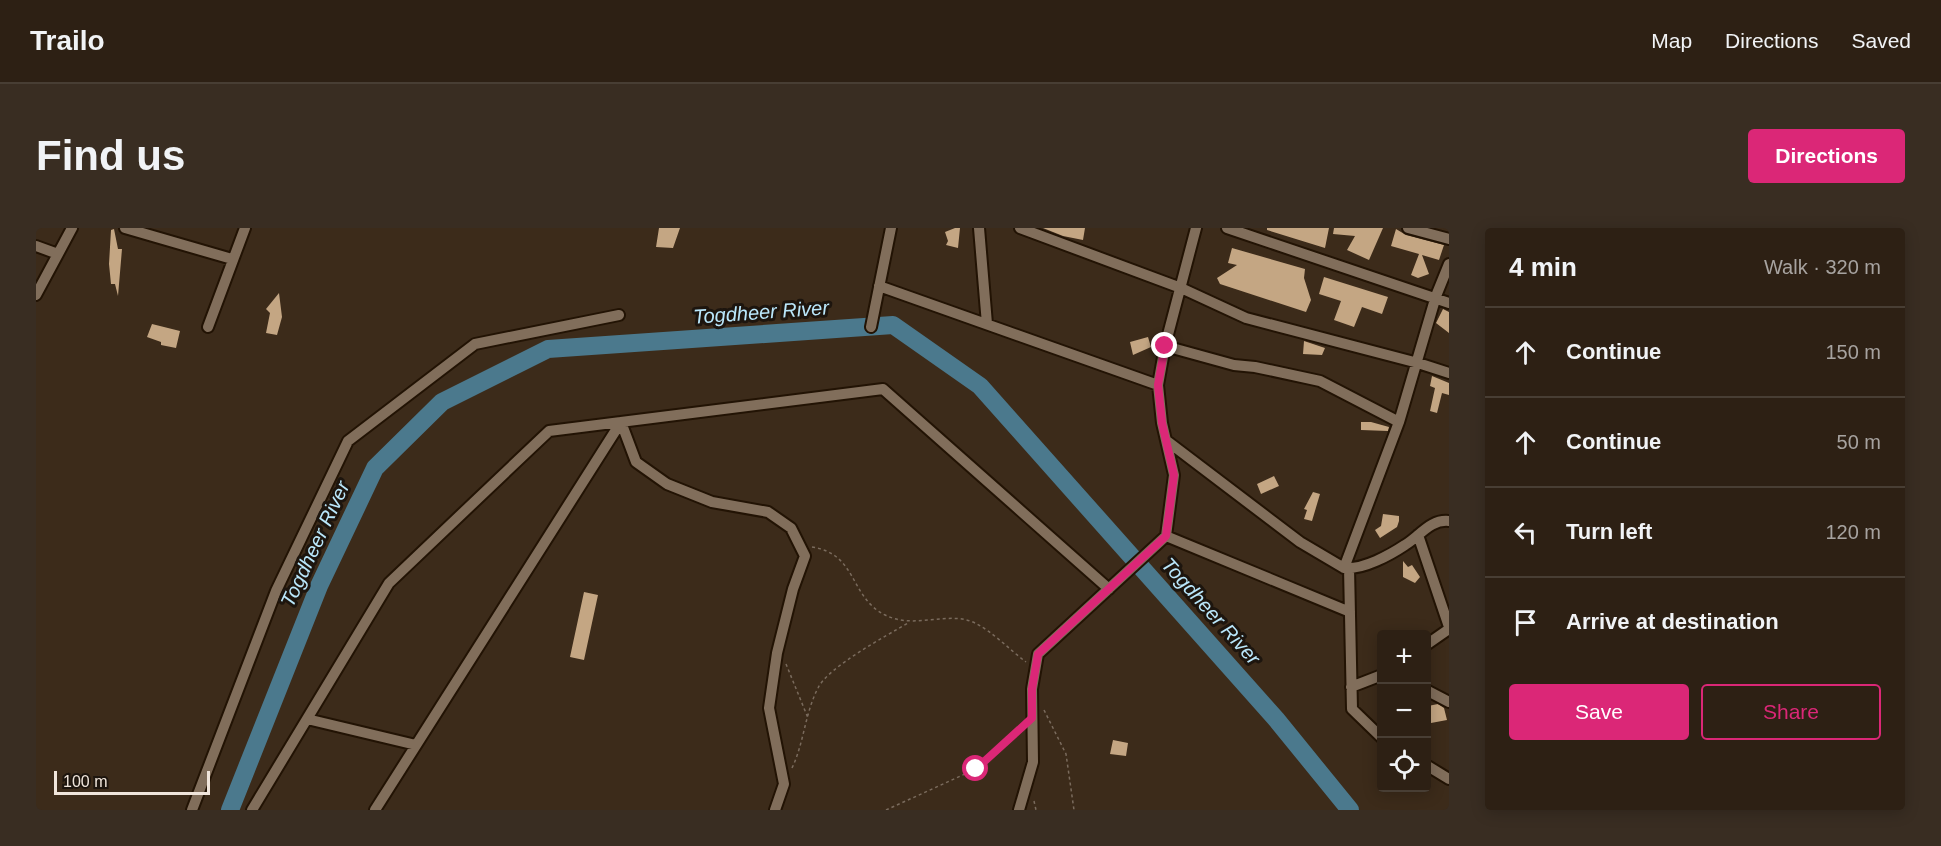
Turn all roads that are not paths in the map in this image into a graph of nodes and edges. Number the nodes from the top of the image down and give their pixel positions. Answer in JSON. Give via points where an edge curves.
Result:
{"nodes":[{"id":1,"x":72,"y":228,"type":"edge"},
{"id":2,"x":125,"y":228,"type":"edge"},
{"id":3,"x":245,"y":228,"type":"edge"},
{"id":4,"x":891,"y":228,"type":"edge"},
{"id":5,"x":979,"y":228,"type":"edge"},
{"id":6,"x":1020,"y":228,"type":"edge"},
{"id":7,"x":1196,"y":228,"type":"edge"},
{"id":8,"x":1227,"y":228,"type":"edge"},
{"id":9,"x":1408,"y":228,"type":"edge"},
{"id":10,"x":1449,"y":239,"type":"edge"},
{"id":11,"x":36,"y":246,"type":"edge"},
{"id":12,"x":58,"y":254,"type":"junction"},
{"id":13,"x":232,"y":259,"type":"junction"},
{"id":14,"x":1449,"y":264,"type":"edge"},
{"id":15,"x":879,"y":286,"type":"junction"},
{"id":16,"x":1181,"y":288,"type":"junction"},
{"id":17,"x":36,"y":296,"type":"edge"},
{"id":18,"x":1436,"y":297,"type":"junction"},
{"id":19,"x":1449,"y":303,"type":"edge"},
{"id":20,"x":619,"y":315,"type":"dead end"},
{"id":21,"x":987,"y":324,"type":"junction"},
{"id":22,"x":208,"y":327,"type":"dead end"},
{"id":23,"x":871,"y":327,"type":"dead end"},
{"id":24,"x":1165,"y":346,"type":"junction"},
{"id":25,"x":1418,"y":363,"type":"junction"},
{"id":26,"x":1449,"y":373,"type":"edge"},
{"id":27,"x":1158,"y":385,"type":"junction"},
{"id":28,"x":621,"y":422,"type":"junction"},
{"id":29,"x":1399,"y":422,"type":"junction"},
{"id":30,"x":1167,"y":441,"type":"junction"},
{"id":31,"x":1449,"y":521,"type":"edge"},
{"id":32,"x":1418,"y":535,"type":"junction"},
{"id":33,"x":1166,"y":536,"type":"junction"},
{"id":34,"x":1347,"y":568,"type":"junction"},
{"id":35,"x":1109,"y":589,"type":"junction"},
{"id":36,"x":1350,"y":612,"type":"junction"},
{"id":37,"x":1449,"y":628,"type":"edge"},
{"id":38,"x":1431,"y":641,"type":"edge"},
{"id":39,"x":1377,"y":677,"type":"edge"},
{"id":40,"x":1351,"y":687,"type":"junction"},
{"id":41,"x":1431,"y":693,"type":"edge"},
{"id":42,"x":1449,"y":702,"type":"edge"},
{"id":43,"x":307,"y":719,"type":"junction"},
{"id":44,"x":1377,"y":733,"type":"edge"},
{"id":45,"x":416,"y":745,"type":"junction"},
{"id":46,"x":1431,"y":768,"type":"edge"},
{"id":47,"x":1449,"y":779,"type":"edge"},
{"id":48,"x":192,"y":810,"type":"edge"},
{"id":49,"x":252,"y":810,"type":"edge"},
{"id":50,"x":375,"y":810,"type":"edge"},
{"id":51,"x":775,"y":810,"type":"edge"},
{"id":52,"x":1019,"y":810,"type":"edge"}],
"edges":[{"from":1,"to":12,"type":"street"},
{"from":2,"to":13,"type":"street"},
{"from":3,"to":13,"type":"street"},
{"from":4,"to":15,"type":"street"},
{"from":5,"to":21,"type":"street"},
{"from":6,"to":16,"type":"street"},
{"from":7,"to":16,"type":"street"},
{"from":8,"to":18,"type":"street"},
{"from":9,"to":10,"type":"street"},
{"from":11,"to":12,"type":"street"},
{"from":12,"to":17,"type":"street"},
{"from":13,"to":22,"type":"street"},
{"from":14,"to":18,"type":"street"},
{"from":15,"to":21,"type":"street"},
{"from":15,"to":23,"type":"street"},
{"from":16,"to":24,"type":"street"},
{"from":16,"to":25,"type":"street","via":[[1246,318]]},
{"from":18,"to":19,"type":"street"},
{"from":18,"to":25,"type":"street"},
{"from":20,"to":48,"type":"street","via":[[475,344],[348,441],[276,591]]},
{"from":21,"to":27,"type":"street"},
{"from":24,"to":27,"type":"street"},
{"from":24,"to":29,"type":"street","via":[[1234,365],[1320,381]]},
{"from":25,"to":26,"type":"street"},
{"from":25,"to":29,"type":"street"},
{"from":27,"to":30,"type":"street"},
{"from":28,"to":35,"type":"street","via":[[883,389]]},
{"from":28,"to":43,"type":"street","via":[[549,431],[389,583]]},
{"from":28,"to":45,"type":"street"},
{"from":28,"to":51,"type":"street","via":[[636,462],[667,484],[712,502],[768,512],[791,528],[805,556],[777,653],[769,708],[784,784]]},
{"from":29,"to":34,"type":"street"},
{"from":30,"to":33,"type":"street","via":[[1174,475]]},
{"from":30,"to":34,"type":"street","via":[[1300,542]]},
{"from":31,"to":32,"type":"street","via":[[1436,521]]},
{"from":32,"to":34,"type":"street","via":[[1382,557]]},
{"from":32,"to":37,"type":"street"},
{"from":33,"to":35,"type":"street"},
{"from":33,"to":36,"type":"street"},
{"from":34,"to":36,"type":"street"},
{"from":35,"to":52,"type":"street","via":[[1038,654],[1034,669],[1033,762]]},
{"from":36,"to":40,"type":"street"},
{"from":37,"to":38,"type":"street"},
{"from":39,"to":40,"type":"street"},
{"from":40,"to":44,"type":"street","via":[[1352,709]]},
{"from":41,"to":42,"type":"street"},
{"from":43,"to":45,"type":"street"},
{"from":43,"to":49,"type":"street"},
{"from":45,"to":50,"type":"street"},
{"from":46,"to":47,"type":"street"}]}
